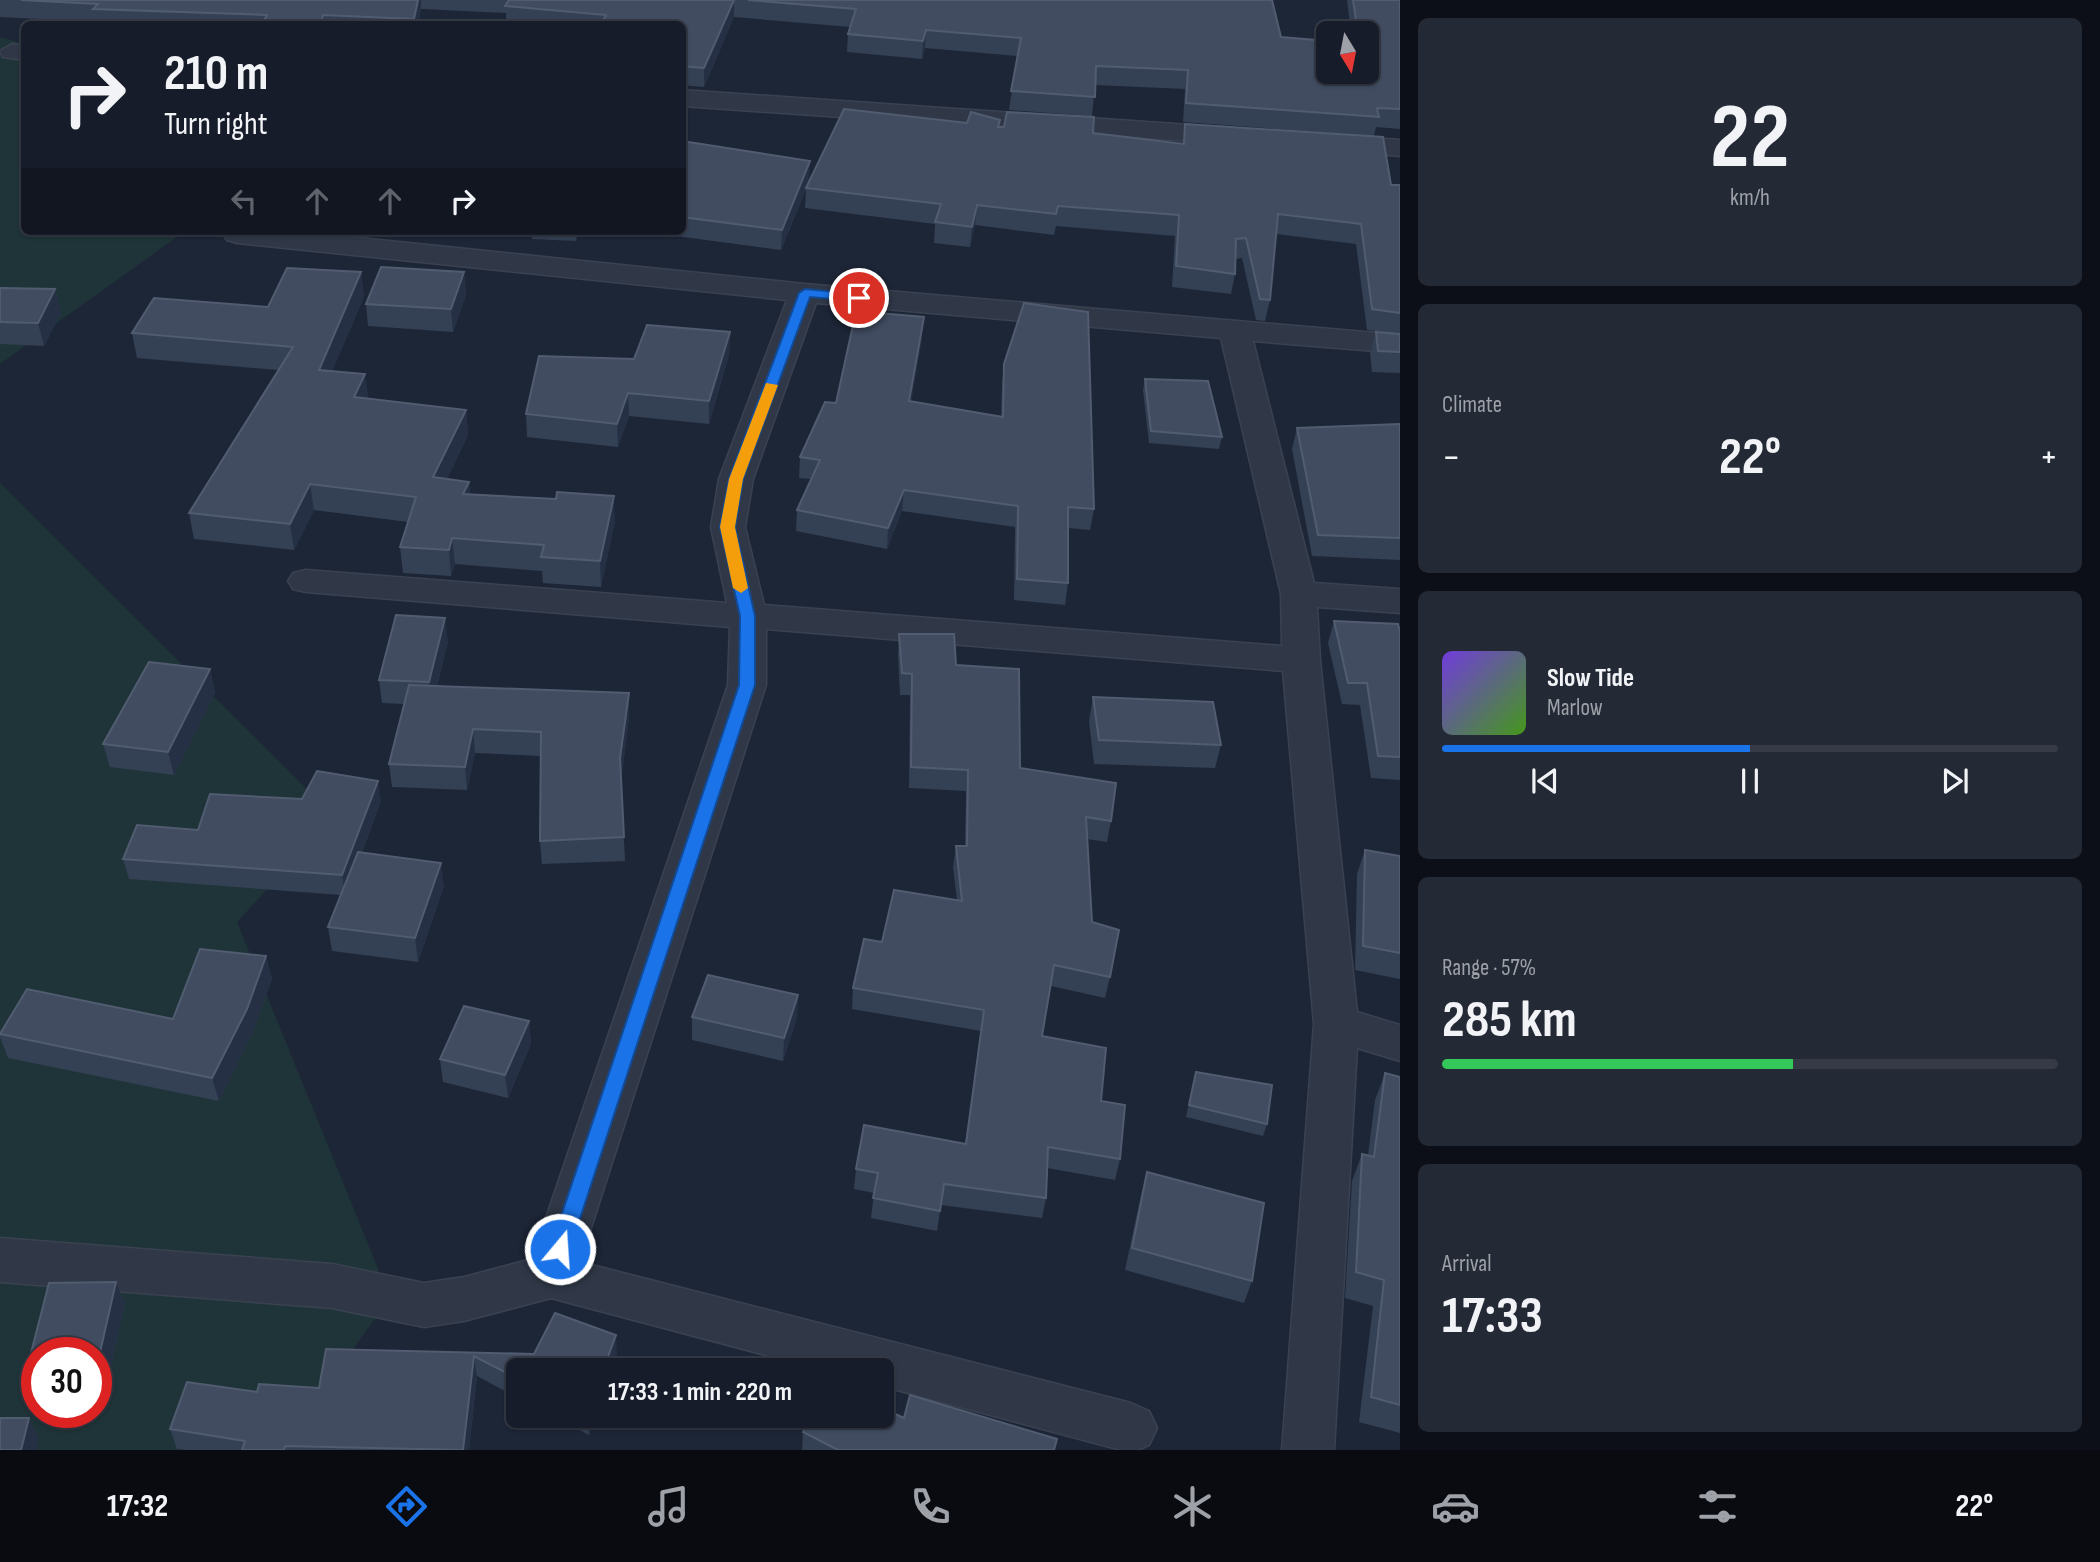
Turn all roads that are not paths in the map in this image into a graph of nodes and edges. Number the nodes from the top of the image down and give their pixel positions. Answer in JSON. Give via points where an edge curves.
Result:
{"nodes":[{"id":1,"x":686,"y":98,"type":"edge"},
{"id":2,"x":1262,"y":138,"type":"edge"},
{"id":3,"x":1303,"y":141,"type":"edge"},
{"id":4,"x":1400,"y":148,"type":"edge"},
{"id":5,"x":247,"y":235,"type":"edge"},
{"id":6,"x":805,"y":293,"type":"junction"},
{"id":7,"x":1235,"y":332,"type":"junction"},
{"id":8,"x":1400,"y":344,"type":"edge"},
{"id":9,"x":306,"y":581,"type":"dead end"},
{"id":10,"x":1299,"y":594,"type":"junction"},
{"id":11,"x":1400,"y":601,"type":"edge"},
{"id":12,"x":748,"y":616,"type":"junction"},
{"id":13,"x":1301,"y":660,"type":"junction"},
{"id":14,"x":1336,"y":1024,"type":"junction"},
{"id":15,"x":1400,"y":1043,"type":"edge"},
{"id":16,"x":0,"y":1260,"type":"edge"},
{"id":17,"x":551,"y":1276,"type":"junction"},
{"id":18,"x":1131,"y":1428,"type":"dead end"},
{"id":19,"x":1308,"y":1450,"type":"edge"}],
"edges":[{"from":1,"to":2,"type":"street"},
{"from":3,"to":4,"type":"street"},
{"from":5,"to":6,"type":"street"},
{"from":6,"to":7,"type":"street"},
{"from":6,"to":12,"type":"street","via":[[736,479],[728,527]]},
{"from":7,"to":8,"type":"street"},
{"from":7,"to":10,"type":"street"},
{"from":9,"to":12,"type":"street"},
{"from":10,"to":11,"type":"street"},
{"from":10,"to":13,"type":"street"},
{"from":12,"to":13,"type":"street"},
{"from":12,"to":17,"type":"street","via":[[747,685]]},
{"from":13,"to":14,"type":"street"},
{"from":14,"to":15,"type":"street"},
{"from":14,"to":19,"type":"street"},
{"from":16,"to":17,"type":"street","via":[[332,1286],[425,1305]]},
{"from":17,"to":18,"type":"street"}]}
